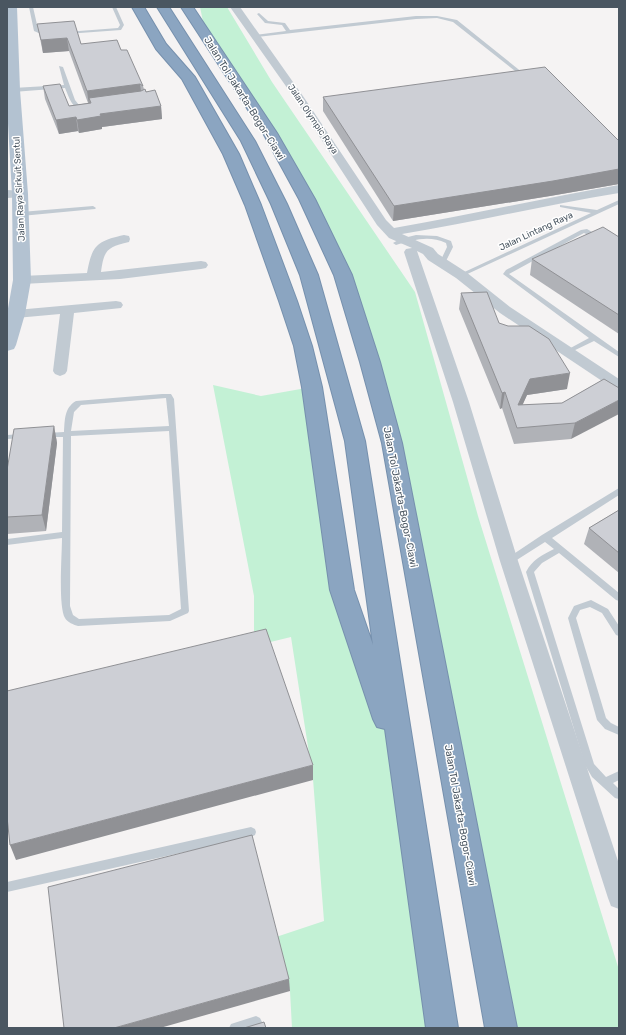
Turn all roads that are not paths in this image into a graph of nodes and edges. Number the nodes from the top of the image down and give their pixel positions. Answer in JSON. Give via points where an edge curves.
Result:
{"nodes":[{"id":1,"x":31,"y":7,"type":"edge"},
{"id":2,"x":114,"y":7,"type":"edge"},
{"id":3,"x":138,"y":7,"type":"edge"},
{"id":4,"x":163,"y":7,"type":"edge"},
{"id":5,"x":187,"y":7,"type":"edge"},
{"id":6,"x":200,"y":7,"type":"edge"},
{"id":7,"x":235,"y":7,"type":"edge"},
{"id":8,"x":259,"y":14,"type":"dead end"},
{"id":9,"x":11,"y":16,"type":"edge"},
{"id":10,"x":289,"y":32,"type":"junction"},
{"id":11,"x":54,"y":33,"type":"edge"},
{"id":12,"x":62,"y":33,"type":"edge"},
{"id":13,"x":206,"y":36,"type":"junction"},
{"id":14,"x":257,"y":36,"type":"junction"},
{"id":15,"x":61,"y":67,"type":"dead end"},
{"id":16,"x":520,"y":82,"type":"edge"},
{"id":17,"x":67,"y":86,"type":"junction"},
{"id":18,"x":10,"y":91,"type":"edge"},
{"id":19,"x":88,"y":109,"type":"edge"},
{"id":20,"x":11,"y":128,"type":"edge"},
{"id":21,"x":619,"y":189,"type":"edge"},
{"id":22,"x":14,"y":194,"type":"edge"},
{"id":23,"x":619,"y":202,"type":"edge"},
{"id":24,"x":562,"y":206,"type":"dead end"},
{"id":25,"x":92,"y":208,"type":"dead end"},
{"id":26,"x":597,"y":212,"type":"junction"},
{"id":27,"x":21,"y":214,"type":"junction"},
{"id":28,"x":124,"y":239,"type":"dead end"},
{"id":29,"x":399,"y":240,"type":"junction"},
{"id":30,"x":606,"y":242,"type":"edge"},
{"id":31,"x":438,"y":260,"type":"junction"},
{"id":32,"x":200,"y":265,"type":"dead end"},
{"id":33,"x":461,"y":275,"type":"junction"},
{"id":34,"x":93,"y":277,"type":"junction"},
{"id":35,"x":16,"y":291,"type":"edge"},
{"id":36,"x":116,"y":305,"type":"dead end"},
{"id":37,"x":67,"y":310,"type":"junction"},
{"id":38,"x":16,"y":314,"type":"junction"},
{"id":39,"x":9,"y":329,"type":"edge"},
{"id":40,"x":594,"y":338,"type":"junction"},
{"id":41,"x":7,"y":346,"type":"edge"},
{"id":42,"x":567,"y":352,"type":"junction"},
{"id":43,"x":619,"y":355,"type":"edge"},
{"id":44,"x":60,"y":371,"type":"dead end"},
{"id":45,"x":619,"y":386,"type":"edge"},
{"id":46,"x":173,"y":428,"type":"junction"},
{"id":47,"x":67,"y":434,"type":"junction"},
{"id":48,"x":7,"y":437,"type":"edge"},
{"id":49,"x":619,"y":491,"type":"edge"},
{"id":50,"x":65,"y":535,"type":"junction"},
{"id":51,"x":545,"y":537,"type":"junction"},
{"id":52,"x":7,"y":542,"type":"edge"},
{"id":53,"x":561,"y":550,"type":"junction"},
{"id":54,"x":508,"y":561,"type":"junction"},
{"id":55,"x":619,"y":598,"type":"edge"},
{"id":56,"x":619,"y":633,"type":"edge"},
{"id":57,"x":619,"y":731,"type":"edge"},
{"id":58,"x":404,"y":773,"type":"junction"},
{"id":59,"x":619,"y":776,"type":"edge"},
{"id":60,"x":606,"y":782,"type":"junction"},
{"id":61,"x":619,"y":795,"type":"edge"},
{"id":62,"x":251,"y":832,"type":"dead end"},
{"id":63,"x":7,"y":888,"type":"edge"},
{"id":64,"x":619,"y":898,"type":"edge"},
{"id":65,"x":256,"y":1022,"type":"dead end"},
{"id":66,"x":235,"y":1028,"type":"edge"},
{"id":67,"x":442,"y":1028,"type":"edge"},
{"id":68,"x":501,"y":1028,"type":"edge"}],
"edges":[{"from":1,"to":11,"type":"lane","via":[[36,30],[41,33]]},
{"from":2,"to":12,"type":"lane","via":[[122,25],[119,29]]},
{"from":3,"to":58,"type":"highway","via":[[161,46],[191,84],[231,154],[253,205],[288,301],[312,388],[342,590]]},
{"from":4,"to":58,"type":"highway","name":"Jalan Tol Jakarta–Bogor–Ciawi","via":[[248,141],[309,274],[355,441]]},
{"from":5,"to":13,"type":"highway","name":"Jalan Tol Jakarta–Bogor–Ciawi"},
{"from":6,"to":13,"type":"highway"},
{"from":7,"to":14,"type":"street","name":"Jalan Olympic Raya"},
{"from":8,"to":10,"type":"lane","via":[[267,22],[283,24]]},
{"from":9,"to":18,"type":"main road","name":"Jalan Raya Sirkuit Sentul"},
{"from":10,"to":14,"type":"lane"},
{"from":10,"to":16,"type":"lane","via":[[394,20],[447,18],[455,21],[524,75],[526,77]]},
{"from":13,"to":68,"type":"highway","name":"Jalan Tol Jakarta–Bogor–Ciawi","via":[[270,133],[307,199],[343,275],[370,362],[392,442]]},
{"from":14,"to":29,"type":"street","name":"Jalan Olympic Raya","via":[[381,222]]},
{"from":15,"to":17,"type":"lane"},
{"from":17,"to":18,"type":"lane"},
{"from":17,"to":19,"type":"lane","via":[[76,106]]},
{"from":18,"to":20,"type":"main road","name":"Jalan Raya Sirkuit Sentul"},
{"from":20,"to":22,"type":"main road","name":"Jalan Raya Sirkuit Sentul"},
{"from":21,"to":29,"type":"street","via":[[450,222]]},
{"from":22,"to":27,"type":"main road","name":"Jalan Raya Sirkuit Sentul"},
{"from":23,"to":26,"type":"lane","name":"Jalan Lintang Raya"},
{"from":24,"to":26,"type":"lane"},
{"from":25,"to":27,"type":"lane"},
{"from":26,"to":33,"type":"lane","name":"Jalan Lintang Raya"},
{"from":27,"to":35,"type":"main road","name":"Jalan Raya Sirkuit Sentul"},
{"from":28,"to":34,"type":"street","via":[[101,247]]},
{"from":29,"to":31,"type":"street","via":[[421,256]]},
{"from":29,"to":31,"type":"lane","via":[[434,236],[443,238],[449,242],[450,247]]},
{"from":29,"to":54,"type":"street","via":[[461,402]]},
{"from":30,"to":40,"type":"lane","via":[[583,231],[506,274]]},
{"from":31,"to":33,"type":"street"},
{"from":32,"to":34,"type":"street"},
{"from":33,"to":42,"type":"street","via":[[505,310]]},
{"from":34,"to":35,"type":"street"},
{"from":35,"to":38,"type":"main road","name":"Jalan Raya Sirkuit Sentul"},
{"from":36,"to":37,"type":"street"},
{"from":37,"to":38,"type":"street"},
{"from":37,"to":44,"type":"street"},
{"from":38,"to":39,"type":"main road","name":"Jalan Raya Sirkuit Sentul"},
{"from":39,"to":41,"type":"main road","name":"Jalan Raya Sirkuit Sentul"},
{"from":40,"to":42,"type":"lane"},
{"from":40,"to":43,"type":"lane"},
{"from":42,"to":45,"type":"street"},
{"from":46,"to":47,"type":"lane"},
{"from":46,"to":47,"type":"lane","via":[[170,399],[168,396],[162,396],[79,403],[70,410]]},
{"from":46,"to":50,"type":"lane","via":[[185,611],[170,618],[78,623],[69,617],[66,606]]},
{"from":47,"to":48,"type":"lane"},
{"from":47,"to":50,"type":"lane"},
{"from":49,"to":51,"type":"lane"},
{"from":50,"to":52,"type":"lane"},
{"from":51,"to":53,"type":"lane"},
{"from":51,"to":54,"type":"lane"},
{"from":53,"to":55,"type":"lane"},
{"from":53,"to":60,"type":"lane","via":[[536,563],[530,572],[590,765],[594,774]]},
{"from":54,"to":64,"type":"street"},
{"from":56,"to":57,"type":"lane","via":[[605,611],[591,603],[577,608],[572,618],[602,720]]},
{"from":58,"to":67,"type":"highway","name":"Jalan Tol Jakarta–Bogor–Ciawi"},
{"from":59,"to":60,"type":"lane"},
{"from":60,"to":61,"type":"lane"},
{"from":62,"to":63,"type":"lane"},
{"from":65,"to":66,"type":"lane"}]}
